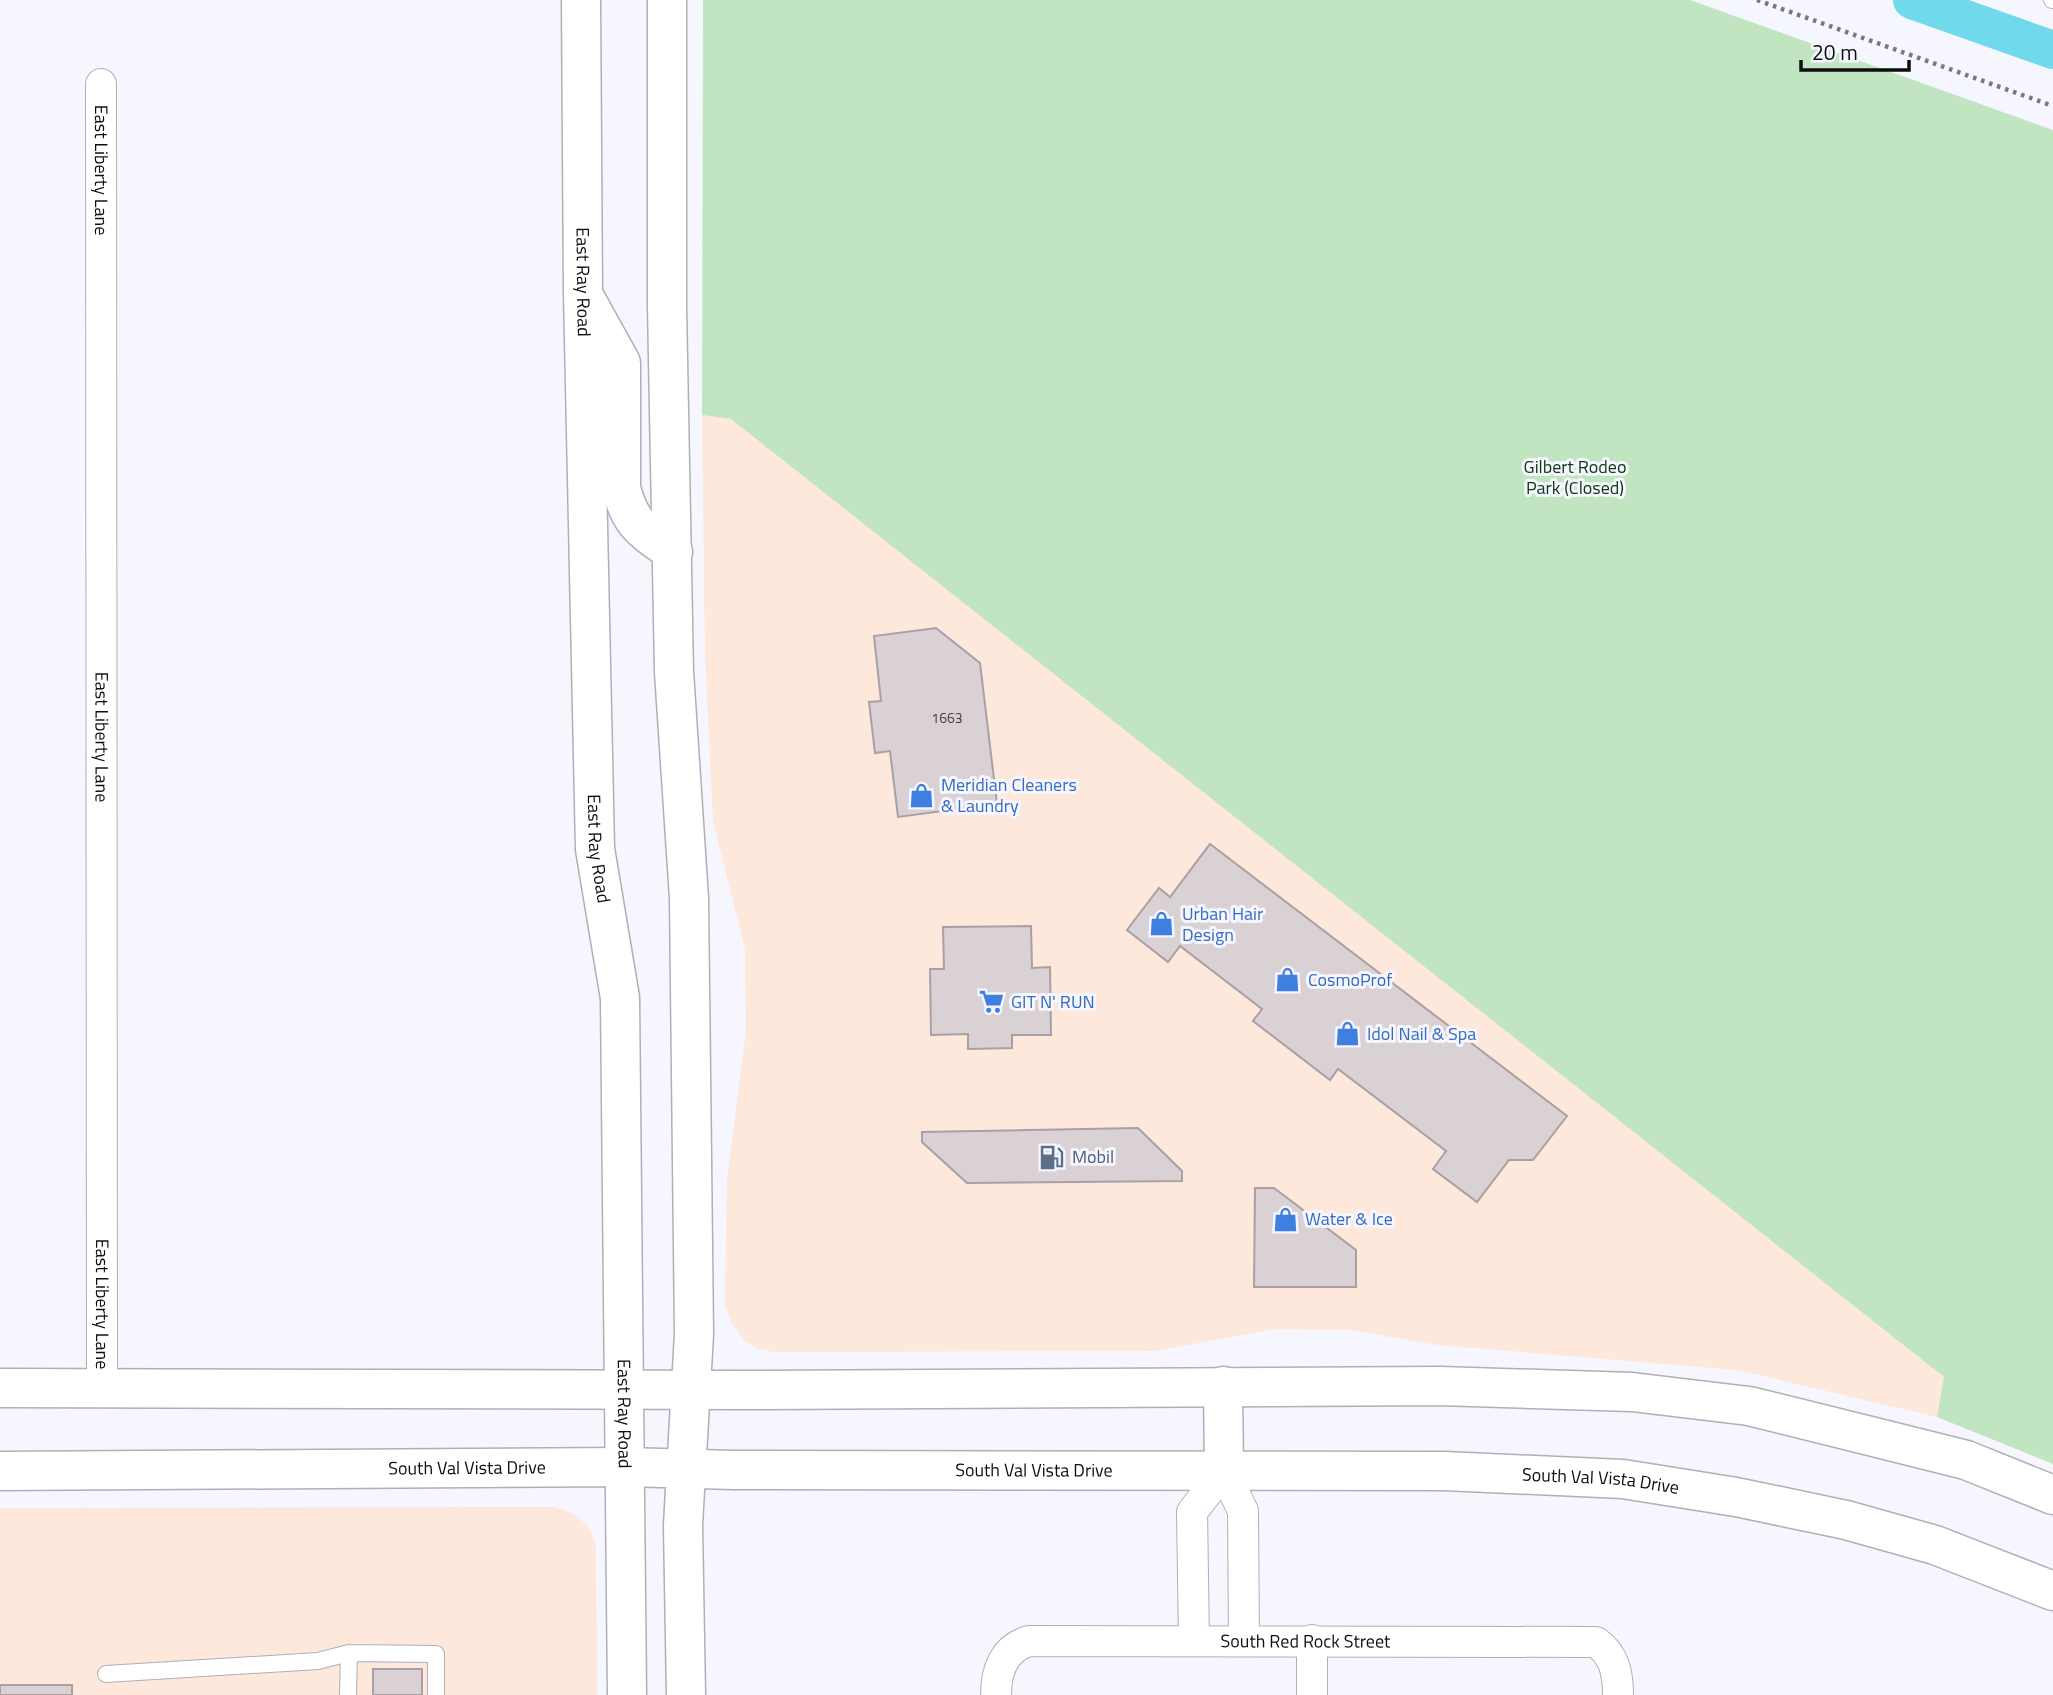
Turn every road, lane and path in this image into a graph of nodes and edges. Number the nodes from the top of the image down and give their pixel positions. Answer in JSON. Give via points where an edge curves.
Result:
{"nodes":[{"id":1,"x":581,"y":0,"type":"edge"},
{"id":2,"x":667,"y":0,"type":"edge"},
{"id":3,"x":1757,"y":0,"type":"edge"},
{"id":4,"x":101,"y":84,"type":"dead end"},
{"id":5,"x":2053,"y":106,"type":"edge"},
{"id":6,"x":583,"y":293,"type":"junction"},
{"id":7,"x":673,"y":552,"type":"junction"},
{"id":8,"x":1223,"y":1386,"type":"junction"},
{"id":9,"x":102,"y":1388,"type":"junction"},
{"id":10,"x":625,"y":1388,"type":"junction"},
{"id":11,"x":691,"y":1389,"type":"junction"},
{"id":12,"x":9,"y":1394,"type":"edge"},
{"id":13,"x":626,"y":1467,"type":"junction"},
{"id":14,"x":686,"y":1469,"type":"junction"},
{"id":15,"x":0,"y":1471,"type":"edge"},
{"id":16,"x":1224,"y":1471,"type":"junction"},
{"id":17,"x":2053,"y":1495,"type":"edge"},
{"id":18,"x":2053,"y":1591,"type":"edge"},
{"id":19,"x":1312,"y":1640,"type":"junction"},
{"id":20,"x":1194,"y":1641,"type":"junction"},
{"id":21,"x":1244,"y":1641,"type":"junction"},
{"id":22,"x":349,"y":1653,"type":"junction"},
{"id":23,"x":106,"y":1674,"type":"dead end"},
{"id":24,"x":348,"y":1695,"type":"edge"},
{"id":25,"x":436,"y":1695,"type":"edge"},
{"id":26,"x":627,"y":1695,"type":"edge"},
{"id":27,"x":685,"y":1695,"type":"edge"},
{"id":28,"x":996,"y":1695,"type":"edge"},
{"id":29,"x":1311,"y":1695,"type":"edge"},
{"id":30,"x":1618,"y":1695,"type":"edge"}],
"edges":[{"from":1,"to":6,"type":"main road","name":"East Ray Road"},
{"from":2,"to":7,"type":"main road"},
{"from":3,"to":5,"type":"path"},
{"from":4,"to":9,"type":"street","name":"East Liberty Lane"},
{"from":6,"to":7,"type":"main road","via":[[621,363],[621,488],[625,504],[639,528]]},
{"from":6,"to":10,"type":"main road","name":"East Ray Road","via":[[595,849],[620,998]]},
{"from":7,"to":11,"type":"main road","via":[[674,672],[689,898]]},
{"from":8,"to":11,"type":"main road"},
{"from":8,"to":16,"type":"main road"},
{"from":8,"to":17,"type":"main road","via":[[1632,1392],[1749,1406],[1966,1460]]},
{"from":9,"to":10,"type":"main road"},
{"from":9,"to":12,"type":"main road"},
{"from":10,"to":11,"type":"main road"},
{"from":10,"to":13,"type":"main road","name":"East Ray Road"},
{"from":11,"to":14,"type":"main road"},
{"from":13,"to":14,"type":"main road","name":"South Val Vista Drive"},
{"from":13,"to":15,"type":"main road","name":"South Val Vista Drive"},
{"from":13,"to":26,"type":"main road","name":"East Ray Road"},
{"from":14,"to":16,"type":"main road","name":"South Val Vista Drive"},
{"from":14,"to":27,"type":"main road","via":[[682,1525]]},
{"from":16,"to":18,"type":"main road","name":"South Val Vista Drive","via":[[1444,1471],[1623,1479],[1846,1520],[1935,1545]]},
{"from":16,"to":20,"type":"street","via":[[1192,1512]]},
{"from":16,"to":21,"type":"street","via":[[1243,1511]]},
{"from":19,"to":21,"type":"street","name":"South Red Rock Street"},
{"from":19,"to":29,"type":"street"},
{"from":19,"to":30,"type":"street","name":"South Red Rock Street","via":[[1595,1642],[1608,1651],[1618,1675]]},
{"from":20,"to":21,"type":"street","name":"South Red Rock Street"},
{"from":20,"to":28,"type":"street","name":"South Red Rock Street","via":[[1029,1641],[1015,1645],[1004,1658],[996,1677]]},
{"from":22,"to":23,"type":"lane","via":[[318,1661]]},
{"from":22,"to":24,"type":"lane"},
{"from":22,"to":25,"type":"lane","via":[[436,1654]]}]}
